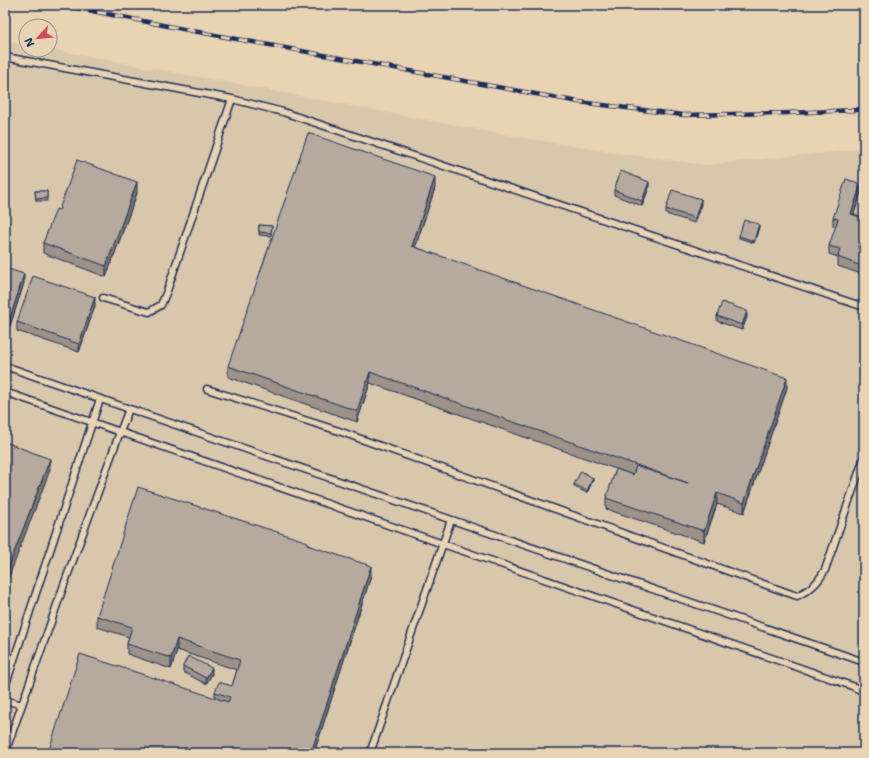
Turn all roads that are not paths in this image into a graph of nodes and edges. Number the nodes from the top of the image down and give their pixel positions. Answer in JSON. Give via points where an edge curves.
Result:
{"nodes":[{"id":1,"x":5,"y":57,"type":"edge"},
{"id":2,"x":232,"y":99,"type":"junction"},
{"id":3,"x":103,"y":298,"type":"dead end"},
{"id":4,"x":864,"y":307,"type":"edge"},
{"id":5,"x":5,"y":366,"type":"edge"},
{"id":6,"x":207,"y":389,"type":"dead end"},
{"id":7,"x":5,"y":392,"type":"edge"},
{"id":8,"x":100,"y":398,"type":"junction"},
{"id":9,"x":129,"y":409,"type":"junction"},
{"id":10,"x":93,"y":423,"type":"junction"},
{"id":11,"x":120,"y":432,"type":"junction"},
{"id":12,"x":864,"y":458,"type":"edge"},
{"id":13,"x":450,"y":520,"type":"junction"},
{"id":14,"x":442,"y":544,"type":"junction"},
{"id":15,"x":864,"y":662,"type":"edge"},
{"id":16,"x":5,"y":687,"type":"edge"},
{"id":17,"x":864,"y":692,"type":"edge"},
{"id":18,"x":5,"y":700,"type":"edge"},
{"id":19,"x":22,"y":705,"type":"junction"},
{"id":20,"x":5,"y":753,"type":"edge"},
{"id":21,"x":370,"y":753,"type":"edge"}],
"edges":[{"from":1,"to":2,"type":"lane"},
{"from":2,"to":3,"type":"lane","via":[[161,305],[149,312]]},
{"from":2,"to":4,"type":"lane","via":[[283,112]]},
{"from":5,"to":8,"type":"lane"},
{"from":6,"to":12,"type":"lane","via":[[336,430],[797,596],[811,589],[826,570]]},
{"from":7,"to":10,"type":"lane"},
{"from":8,"to":9,"type":"lane"},
{"from":8,"to":10,"type":"lane"},
{"from":9,"to":11,"type":"lane"},
{"from":9,"to":13,"type":"lane"},
{"from":10,"to":11,"type":"lane"},
{"from":10,"to":16,"type":"lane"},
{"from":11,"to":14,"type":"lane"},
{"from":11,"to":19,"type":"lane"},
{"from":13,"to":14,"type":"lane"},
{"from":13,"to":15,"type":"lane"},
{"from":14,"to":17,"type":"lane"},
{"from":14,"to":21,"type":"lane"},
{"from":18,"to":19,"type":"lane"},
{"from":19,"to":20,"type":"lane"}]}
